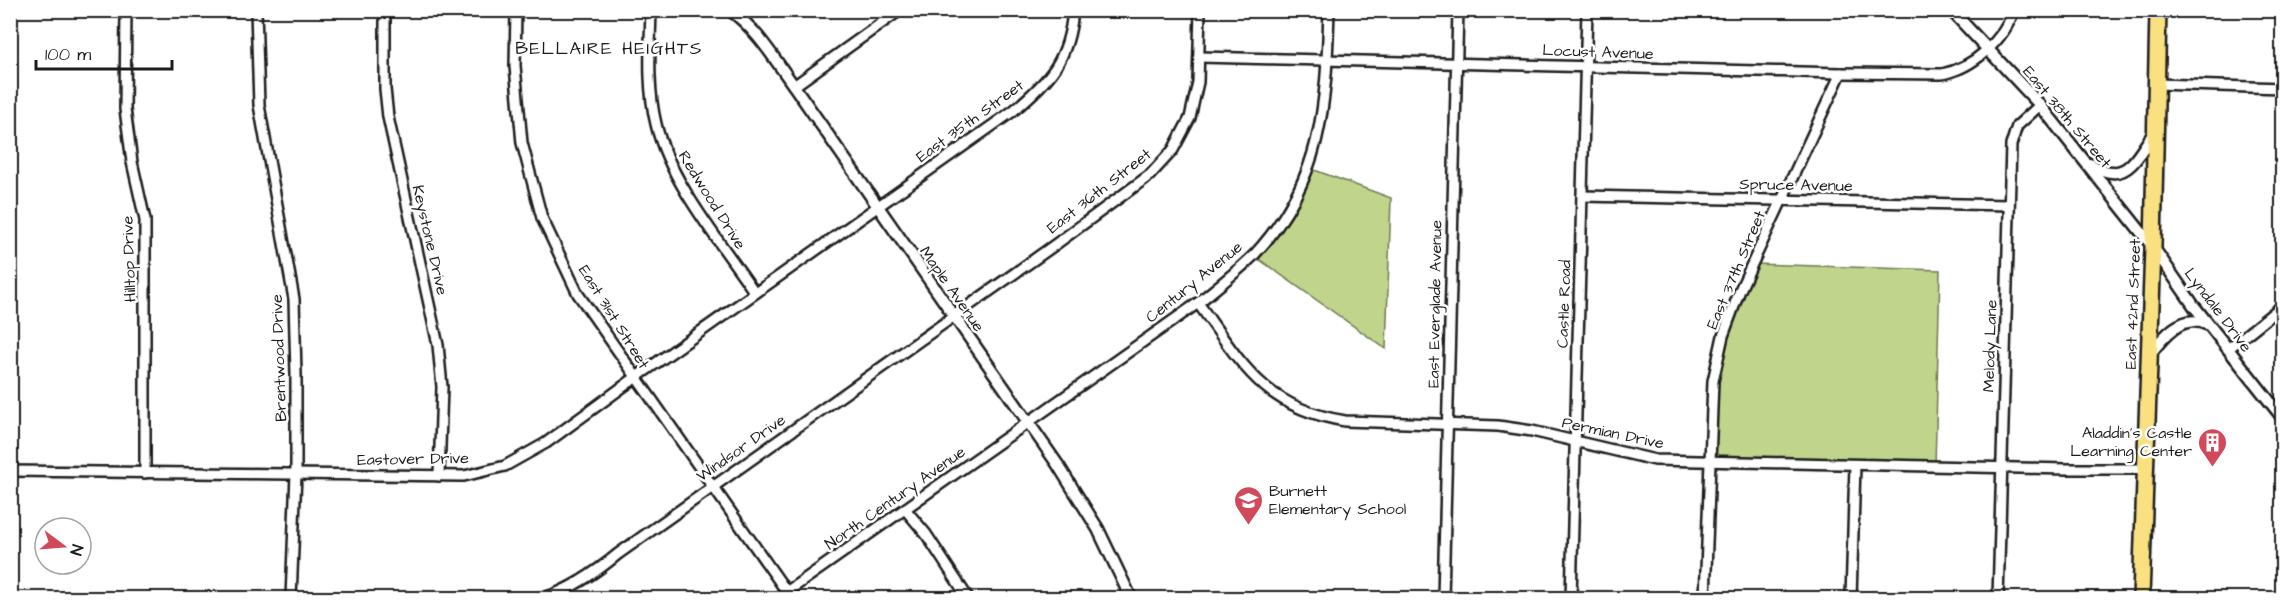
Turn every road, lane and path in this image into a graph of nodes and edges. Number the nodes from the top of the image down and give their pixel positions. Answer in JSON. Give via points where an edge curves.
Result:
{"nodes":[{"id":1,"x":126,"y":10,"type":"edge"},
{"id":2,"x":256,"y":10,"type":"edge"},
{"id":3,"x":385,"y":10,"type":"edge"},
{"id":4,"x":516,"y":10,"type":"edge"},
{"id":5,"x":651,"y":10,"type":"edge"},
{"id":6,"x":730,"y":10,"type":"edge"},
{"id":7,"x":1073,"y":10,"type":"edge"},
{"id":8,"x":1200,"y":10,"type":"edge"},
{"id":9,"x":1329,"y":10,"type":"edge"},
{"id":10,"x":1458,"y":10,"type":"edge"},
{"id":11,"x":1587,"y":10,"type":"edge"},
{"id":12,"x":1951,"y":10,"type":"edge"},
{"id":13,"x":2014,"y":10,"type":"edge"},
{"id":14,"x":2158,"y":10,"type":"edge"},
{"id":15,"x":899,"y":11,"type":"edge"},
{"id":16,"x":1987,"y":48,"type":"junction"},
{"id":17,"x":1199,"y":57,"type":"junction"},
{"id":18,"x":1328,"y":60,"type":"junction"},
{"id":19,"x":1456,"y":63,"type":"junction"},
{"id":20,"x":1586,"y":67,"type":"junction"},
{"id":21,"x":1841,"y":73,"type":"junction"},
{"id":22,"x":2156,"y":84,"type":"junction"},
{"id":23,"x":794,"y":87,"type":"junction"},
{"id":24,"x":2283,"y":88,"type":"edge"},
{"id":25,"x":2040,"y":105,"type":"junction"},
{"id":26,"x":2155,"y":132,"type":"junction"},
{"id":27,"x":2086,"y":163,"type":"junction"},
{"id":28,"x":1582,"y":196,"type":"junction"},
{"id":29,"x":1782,"y":200,"type":"junction"},
{"id":30,"x":2009,"y":205,"type":"junction"},
{"id":31,"x":876,"y":207,"type":"junction"},
{"id":32,"x":2153,"y":247,"type":"junction"},
{"id":33,"x":755,"y":293,"type":"junction"},
{"id":34,"x":1198,"y":303,"type":"junction"},
{"id":35,"x":2283,"y":306,"type":"edge"},
{"id":36,"x":952,"y":317,"type":"junction"},
{"id":37,"x":2209,"y":325,"type":"junction"},
{"id":38,"x":2228,"y":349,"type":"junction"},
{"id":39,"x":2149,"y":355,"type":"junction"},
{"id":40,"x":635,"y":378,"type":"junction"},
{"id":41,"x":2283,"y":417,"type":"edge"},
{"id":42,"x":1028,"y":423,"type":"junction"},
{"id":43,"x":1448,"y":425,"type":"junction"},
{"id":44,"x":1575,"y":441,"type":"junction"},
{"id":45,"x":1709,"y":462,"type":"junction"},
{"id":46,"x":1855,"y":465,"type":"junction"},
{"id":47,"x":2002,"y":468,"type":"junction"},
{"id":48,"x":2144,"y":469,"type":"junction"},
{"id":49,"x":10,"y":471,"type":"edge"},
{"id":50,"x":145,"y":473,"type":"junction"},
{"id":51,"x":296,"y":474,"type":"junction"},
{"id":52,"x":439,"y":476,"type":"junction"},
{"id":53,"x":712,"y":487,"type":"junction"},
{"id":54,"x":905,"y":509,"type":"junction"},
{"id":55,"x":785,"y":597,"type":"edge"},
{"id":56,"x":291,"y":598,"type":"edge"},
{"id":57,"x":544,"y":598,"type":"edge"},
{"id":58,"x":968,"y":598,"type":"edge"},
{"id":59,"x":1131,"y":598,"type":"edge"},
{"id":60,"x":1443,"y":598,"type":"edge"},
{"id":61,"x":1571,"y":598,"type":"edge"},
{"id":62,"x":1705,"y":598,"type":"edge"},
{"id":63,"x":1851,"y":598,"type":"edge"},
{"id":64,"x":1998,"y":598,"type":"edge"},
{"id":65,"x":2141,"y":598,"type":"edge"}],
"edges":[{"from":1,"to":50,"type":"street","name":"Hilltop Drive","via":[[125,109],[145,220]]},
{"from":2,"to":51,"type":"street","name":"Brentwood Drive","via":[[259,105],[294,299]]},
{"from":3,"to":52,"type":"street","name":"Keystone Drive","via":[[388,117],[440,360]]},
{"from":4,"to":40,"type":"street","name":"East 31st Street","via":[[515,66],[522,143],[542,218],[575,288]]},
{"from":5,"to":33,"type":"street","name":"Redwood Drive","via":[[651,92],[663,147],[690,198]]},
{"from":6,"to":23,"type":"street","name":"Maple Avenue","via":[[757,36]]},
{"from":7,"to":31,"type":"street","name":"East 35th Street","via":[[1065,52],[1032,96]]},
{"from":8,"to":17,"type":"street","name":"East 36th Street"},
{"from":9,"to":18,"type":"street","name":"Century Avenue"},
{"from":10,"to":19,"type":"street","name":"East Everglade Avenue"},
{"from":11,"to":20,"type":"street","name":"Castle Road"},
{"from":12,"to":16,"type":"street","name":"East 38th Street"},
{"from":13,"to":16,"type":"street","via":[[2006,28]]},
{"from":14,"to":22,"type":"highway","name":"East 42nd Street"},
{"from":15,"to":23,"type":"street"},
{"from":16,"to":21,"type":"street","name":"Locust Avenue","via":[[1954,72]]},
{"from":16,"to":25,"type":"street","name":"East 38th Street"},
{"from":17,"to":18,"type":"street","name":"Locust Avenue"},
{"from":17,"to":36,"type":"street","name":"East 36th Street","via":[[1190,118],[1164,162]]},
{"from":18,"to":19,"type":"street","name":"Locust Avenue"},
{"from":18,"to":34,"type":"street","name":"Century Avenue","via":[[1318,140],[1292,204],[1253,255]]},
{"from":19,"to":20,"type":"street","name":"Locust Avenue"},
{"from":19,"to":43,"type":"street","name":"East Everglade Avenue"},
{"from":20,"to":21,"type":"street","name":"Locust Avenue"},
{"from":20,"to":28,"type":"street","name":"Castle Road"},
{"from":21,"to":29,"type":"street","name":"East 37th Street"},
{"from":22,"to":24,"type":"street"},
{"from":22,"to":26,"type":"highway","name":"East 42nd Street"},
{"from":23,"to":31,"type":"street","name":"Maple Avenue"},
{"from":25,"to":27,"type":"street","name":"East 38th Street"},
{"from":25,"to":30,"type":"street","name":"Melody Lane","via":[[2014,133]]},
{"from":26,"to":27,"type":"street","via":[[2133,163],[2121,172]]},
{"from":26,"to":32,"type":"highway","name":"East 42nd Street"},
{"from":27,"to":32,"type":"street","name":"East 38th Street"},
{"from":28,"to":29,"type":"street","name":"Spruce Avenue"},
{"from":28,"to":44,"type":"street","name":"Castle Road"},
{"from":29,"to":30,"type":"street","name":"Spruce Avenue"},
{"from":29,"to":45,"type":"street","name":"East 37th Street","via":[[1723,336],[1713,381]]},
{"from":30,"to":47,"type":"street","name":"Melody Lane"},
{"from":31,"to":33,"type":"street","name":"Eastover Drive"},
{"from":31,"to":36,"type":"street","name":"Maple Avenue"},
{"from":32,"to":37,"type":"street","name":"Lyndale Drive"},
{"from":32,"to":39,"type":"highway","name":"East 42nd Street"},
{"from":33,"to":40,"type":"street","name":"Eastover Drive"},
{"from":34,"to":42,"type":"street","name":"Century Avenue"},
{"from":34,"to":43,"type":"street","name":"Permian Drive","via":[[1257,382],[1298,409],[1345,421]]},
{"from":35,"to":38,"type":"street"},
{"from":36,"to":42,"type":"street","name":"Maple Avenue"},
{"from":36,"to":53,"type":"street","name":"Windsor Drive"},
{"from":37,"to":38,"type":"street","name":"Lyndale Drive"},
{"from":37,"to":39,"type":"street","via":[[2195,320],[2183,322]]},
{"from":38,"to":41,"type":"street","name":"Lyndale Drive"},
{"from":39,"to":48,"type":"highway","name":"East 42nd Street"},
{"from":40,"to":52,"type":"street","name":"Eastover Drive","via":[[525,456],[485,472]]},
{"from":40,"to":53,"type":"street","name":"East 31st Street"},
{"from":42,"to":54,"type":"street","name":"North Century Avenue"},
{"from":42,"to":59,"type":"street","name":"Maple Avenue","via":[[1092,519]]},
{"from":43,"to":44,"type":"street","name":"Permian Drive","via":[[1532,430]]},
{"from":43,"to":60,"type":"street","name":"East Everglade Avenue"},
{"from":44,"to":45,"type":"street","name":"Permian Drive","via":[[1654,460]]},
{"from":44,"to":61,"type":"street","name":"Castle Road"},
{"from":45,"to":46,"type":"street","name":"Permian Drive"},
{"from":45,"to":62,"type":"street","name":"East 37th Street"},
{"from":46,"to":47,"type":"street","name":"Permian Drive"},
{"from":46,"to":63,"type":"street"},
{"from":47,"to":48,"type":"street","name":"Permian Drive"},
{"from":47,"to":64,"type":"street","name":"Melody Lane"},
{"from":48,"to":65,"type":"highway","name":"East 42nd Street"},
{"from":49,"to":50,"type":"street","name":"Eastover Drive"},
{"from":50,"to":51,"type":"street","name":"Eastover Drive"},
{"from":51,"to":52,"type":"street","name":"Eastover Drive"},
{"from":51,"to":56,"type":"street","name":"Brentwood Drive"},
{"from":53,"to":55,"type":"street","name":"East 31st Street"},
{"from":53,"to":57,"type":"street","name":"Windsor Drive","via":[[593,575]]},
{"from":54,"to":55,"type":"street","name":"North Century Avenue"},
{"from":54,"to":58,"type":"street"}]}
